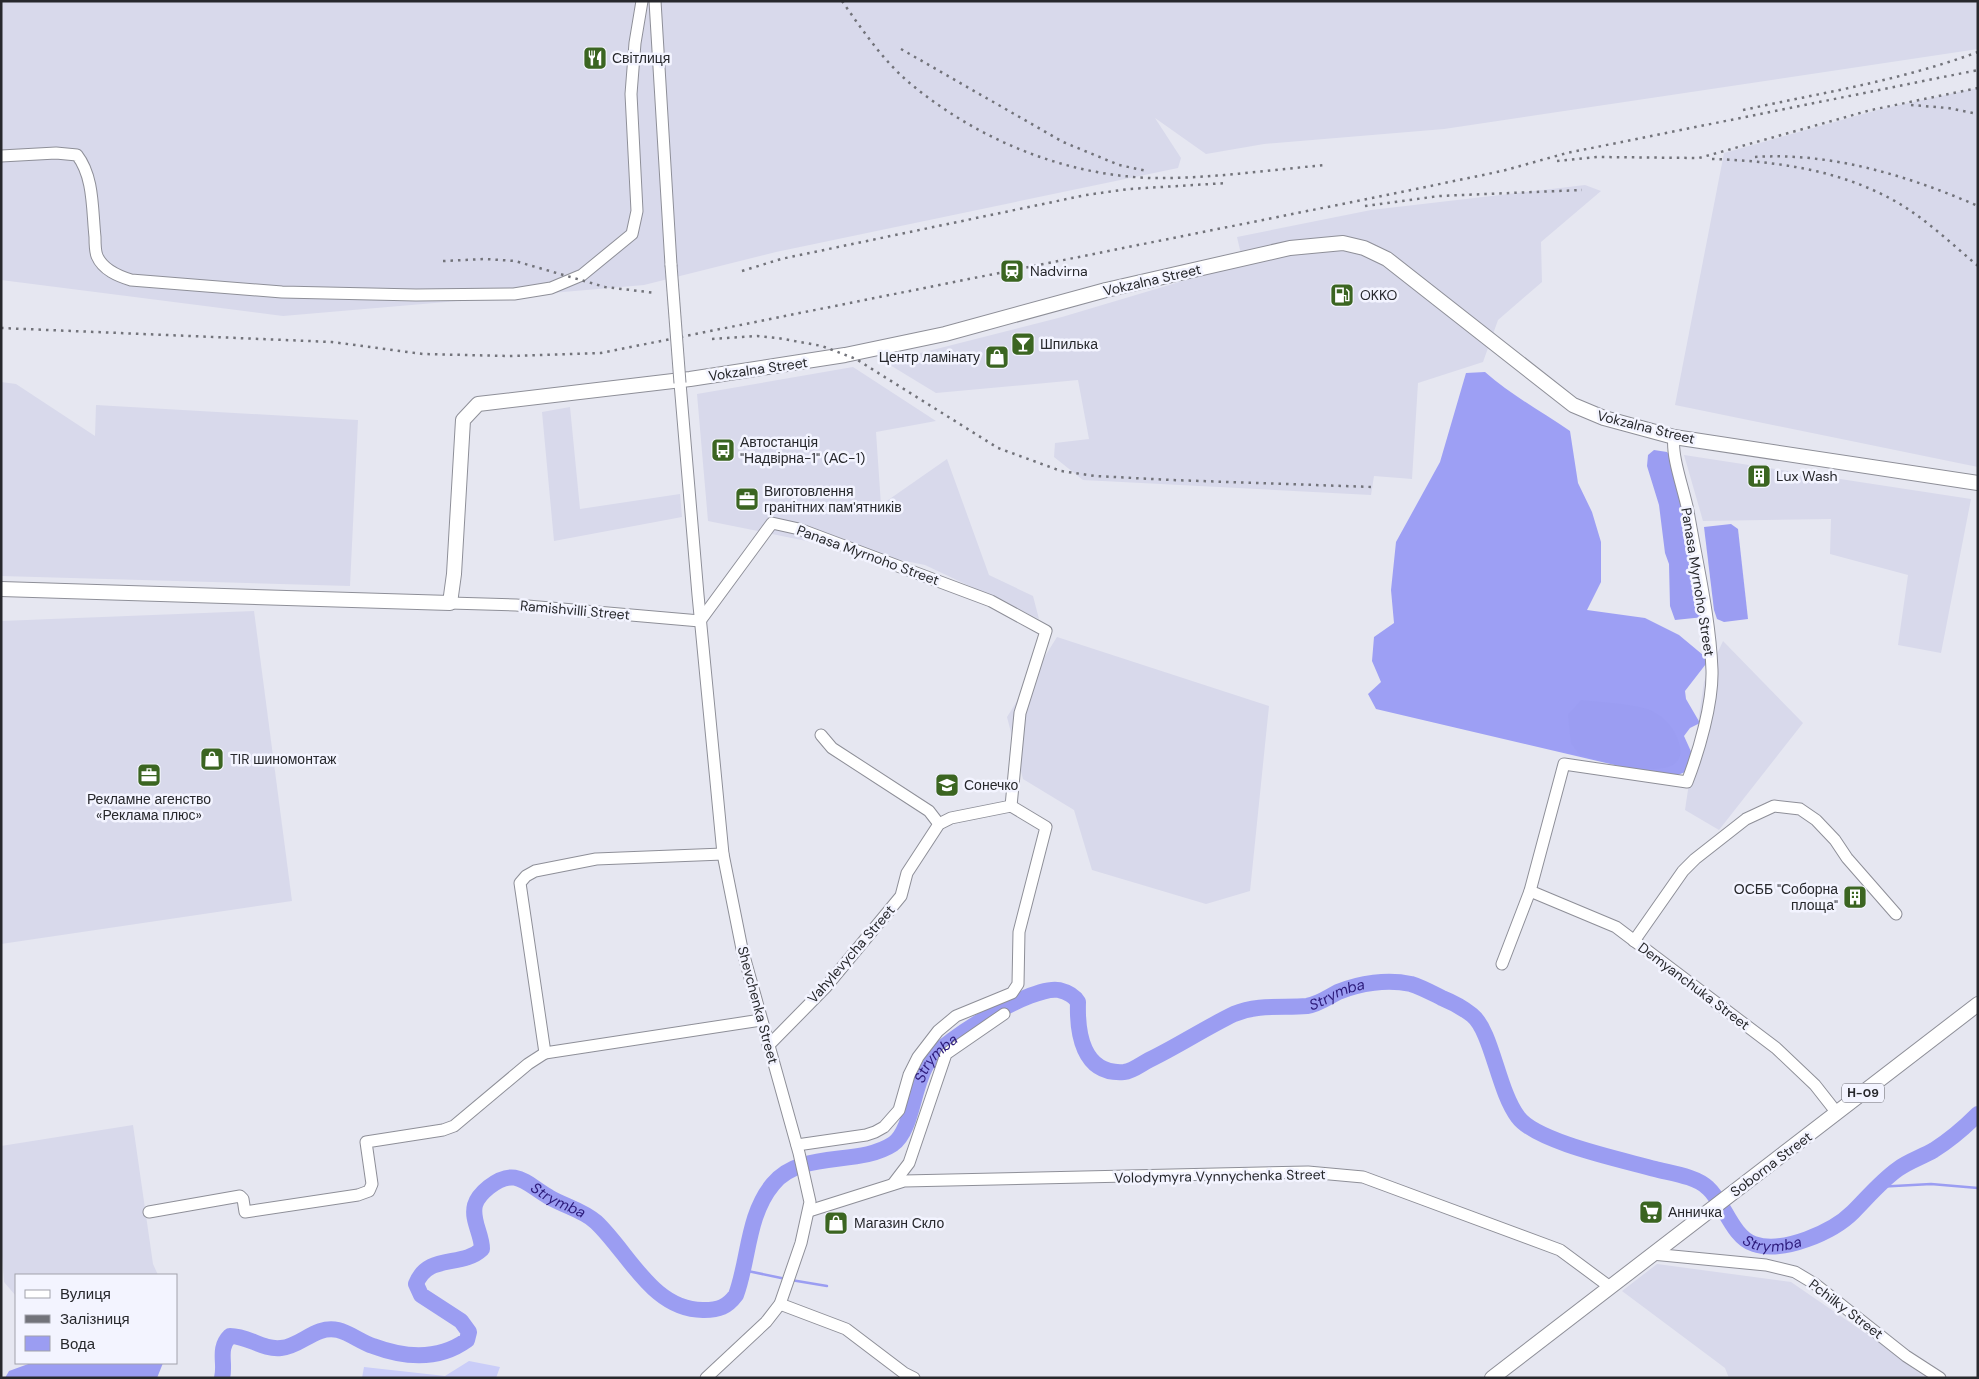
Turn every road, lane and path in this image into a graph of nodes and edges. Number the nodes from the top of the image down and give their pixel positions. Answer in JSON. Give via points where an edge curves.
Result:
{"nodes":[{"id":1,"x":642,"y":1,"type":"edge"},
{"id":2,"x":655,"y":5,"type":"edge"},
{"id":3,"x":1,"y":156,"type":"edge"},
{"id":4,"x":1674,"y":437,"type":"junction"},
{"id":5,"x":1978,"y":482,"type":"edge"},
{"id":6,"x":1,"y":589,"type":"edge"},
{"id":7,"x":450,"y":603,"type":"junction"},
{"id":8,"x":700,"y":621,"type":"junction"},
{"id":9,"x":821,"y":735,"type":"dead end"},
{"id":10,"x":1010,"y":806,"type":"junction"},
{"id":11,"x":939,"y":824,"type":"junction"},
{"id":12,"x":724,"y":854,"type":"junction"},
{"id":13,"x":1530,"y":891,"type":"junction"},
{"id":14,"x":1896,"y":914,"type":"dead end"},
{"id":15,"x":1634,"y":941,"type":"junction"},
{"id":16,"x":1502,"y":964,"type":"dead end"},
{"id":17,"x":1978,"y":1004,"type":"edge"},
{"id":18,"x":1004,"y":1014,"type":"dead end"},
{"id":19,"x":761,"y":1020,"type":"junction"},
{"id":20,"x":768,"y":1046,"type":"junction"},
{"id":21,"x":545,"y":1053,"type":"junction"},
{"id":22,"x":1837,"y":1113,"type":"junction"},
{"id":23,"x":798,"y":1149,"type":"junction"},
{"id":24,"x":893,"y":1184,"type":"junction"},
{"id":25,"x":809,"y":1211,"type":"junction"},
{"id":26,"x":149,"y":1212,"type":"dead end"},
{"id":27,"x":1652,"y":1254,"type":"junction"},
{"id":28,"x":1610,"y":1287,"type":"junction"},
{"id":29,"x":780,"y":1304,"type":"junction"},
{"id":30,"x":706,"y":1378,"type":"edge"},
{"id":31,"x":914,"y":1378,"type":"edge"},
{"id":32,"x":1492,"y":1378,"type":"edge"},
{"id":33,"x":1940,"y":1378,"type":"edge"}],
"edges":[{"from":1,"to":3,"type":"street","via":[[631,94],[637,211],[632,234],[582,275],[551,288],[514,294],[416,295],[282,292],[131,280],[115,275],[97,256],[89,178],[76,154],[56,152]]},
{"from":2,"to":8,"type":"street","name":"Shevchenka Street","bridge":true,"via":[[671,265]]},
{"from":4,"to":5,"type":"main road","name":"Vokzalna Street"},
{"from":4,"to":7,"type":"main road","name":"Vokzalna Street","via":[[1604,418],[1573,405],[1387,259],[1343,242],[1290,248],[1106,290],[946,334],[845,355],[699,378],[478,404],[464,420]]},
{"from":4,"to":13,"type":"street","name":"Panasa Myrnoho Street","via":[[1672,445],[1682,479],[1706,614],[1712,672],[1699,750],[1687,782],[1564,764]]},
{"from":6,"to":7,"type":"main road"},
{"from":7,"to":8,"type":"street","name":"Ramishvilli Street","via":[[516,605]]},
{"from":8,"to":10,"type":"street","name":"Panasa Myrnoho Street","via":[[772,523],[799,529],[991,601],[1046,631],[1020,713]]},
{"from":8,"to":12,"type":"street","name":"Shevchenka Street"},
{"from":9,"to":11,"type":"street","via":[[832,748],[929,810]]},
{"from":10,"to":11,"type":"street","via":[[951,818]]},
{"from":10,"to":23,"type":"street","via":[[1046,827],[1019,932],[1018,984],[1012,993],[970,1009],[938,1030],[909,1075],[899,1110],[884,1126],[866,1135]]},
{"from":11,"to":20,"type":"street","name":"Vahylevycha Street","via":[[907,873],[901,896],[825,988]]},
{"from":12,"to":19,"type":"street","name":"Shevchenka Street","via":[[742,949]]},
{"from":12,"to":21,"type":"street","via":[[596,859],[535,871],[526,876],[520,883]]},
{"from":13,"to":15,"type":"street","name":"Demyanchuka Street","via":[[1590,914],[1616,927]]},
{"from":13,"to":16,"type":"street"},
{"from":14,"to":15,"type":"street","via":[[1816,820],[1800,809],[1774,806],[1746,819],[1694,859]]},
{"from":15,"to":22,"type":"street","name":"Demyanchuka Street","via":[[1776,1048],[1815,1084]]},
{"from":17,"to":22,"type":"main road","name":"Soborna Street","number":"Н-09"},
{"from":18,"to":24,"type":"street","via":[[946,1054],[909,1163]]},
{"from":19,"to":20,"type":"street","name":"Shevchenka Street"},
{"from":19,"to":21,"type":"street"},
{"from":20,"to":23,"type":"street","name":"Shevchenka Street"},
{"from":21,"to":26,"type":"street","via":[[454,1126],[366,1142],[372,1184],[369,1190],[358,1195],[245,1212],[240,1196]]},
{"from":22,"to":27,"type":"main road","name":"Soborna Street","number":"Н-09"},
{"from":23,"to":25,"type":"street","name":"Shevchenka Street","via":[[808,1189]]},
{"from":24,"to":25,"type":"street","name":"Volodymyra Vynnychenka Street"},
{"from":24,"to":28,"type":"street","name":"Volodymyra Vynnychenka Street","via":[[904,1181],[1308,1172],[1363,1177],[1560,1250]]},
{"from":25,"to":29,"type":"street","name":"Shevchenka Street"},
{"from":27,"to":28,"type":"main road","name":"Soborna Street","number":"Н-09"},
{"from":27,"to":33,"type":"street","name":"Pchilky Street","via":[[1766,1265],[1795,1272]]},
{"from":28,"to":32,"type":"main road","name":"Soborna Street","number":"Н-09"},
{"from":29,"to":30,"type":"street","name":"Shevchenka Street","via":[[766,1322]]},
{"from":29,"to":31,"type":"street","via":[[846,1329]]}]}
